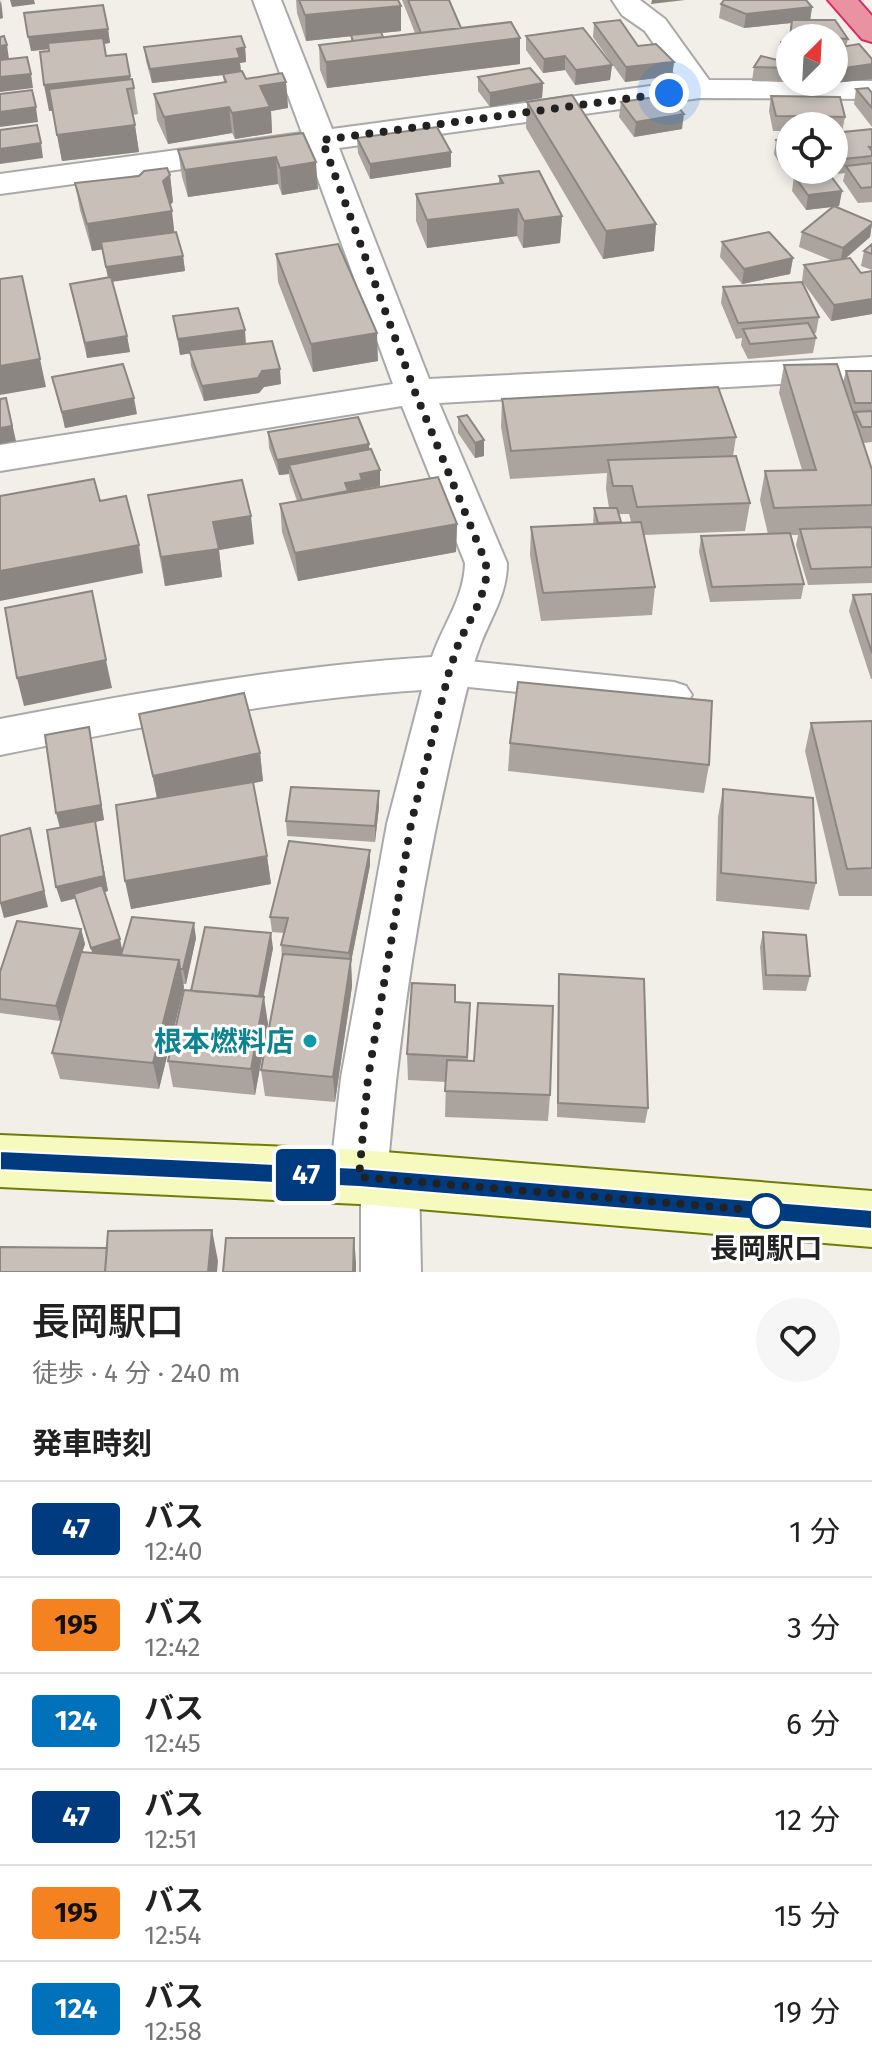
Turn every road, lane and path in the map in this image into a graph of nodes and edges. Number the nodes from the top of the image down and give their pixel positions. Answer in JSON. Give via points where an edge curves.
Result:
{"nodes":[{"id":1,"x":267,"y":0,"type":"edge"},
{"id":2,"x":626,"y":0,"type":"edge"},
{"id":3,"x":842,"y":0,"type":"edge"},
{"id":4,"x":872,"y":33,"type":"edge"},
{"id":5,"x":700,"y":89,"type":"junction"},
{"id":6,"x":872,"y":90,"type":"edge"},
{"id":7,"x":322,"y":140,"type":"junction"},
{"id":8,"x":0,"y":184,"type":"edge"},
{"id":9,"x":872,"y":368,"type":"edge"},
{"id":10,"x":415,"y":392,"type":"junction"},
{"id":11,"x":0,"y":458,"type":"edge"},
{"id":12,"x":449,"y":672,"type":"junction"},
{"id":13,"x":674,"y":695,"type":"edge"},
{"id":14,"x":0,"y":737,"type":"edge"},
{"id":15,"x":0,"y":1161,"type":"edge"},
{"id":16,"x":375,"y":1179,"type":"junction"},
{"id":17,"x":872,"y":1219,"type":"edge"},
{"id":18,"x":391,"y":1272,"type":"edge"}],
"edges":[{"from":1,"to":7,"type":"street"},
{"from":2,"to":5,"type":"street","via":[[655,25]]},
{"from":3,"to":4,"type":"highway"},
{"from":5,"to":6,"type":"street"},
{"from":5,"to":7,"type":"street"},
{"from":7,"to":8,"type":"street"},
{"from":7,"to":10,"type":"street"},
{"from":9,"to":10,"type":"street"},
{"from":10,"to":11,"type":"street"},
{"from":10,"to":12,"type":"street","via":[[486,563],[480,601]]},
{"from":12,"to":13,"type":"lane"},
{"from":12,"to":14,"type":"street","via":[[163,706]]},
{"from":12,"to":16,"type":"street","via":[[411,824],[368,1078]]},
{"from":15,"to":16,"type":"main road"},
{"from":16,"to":17,"type":"main road"},
{"from":16,"to":18,"type":"street"}]}
